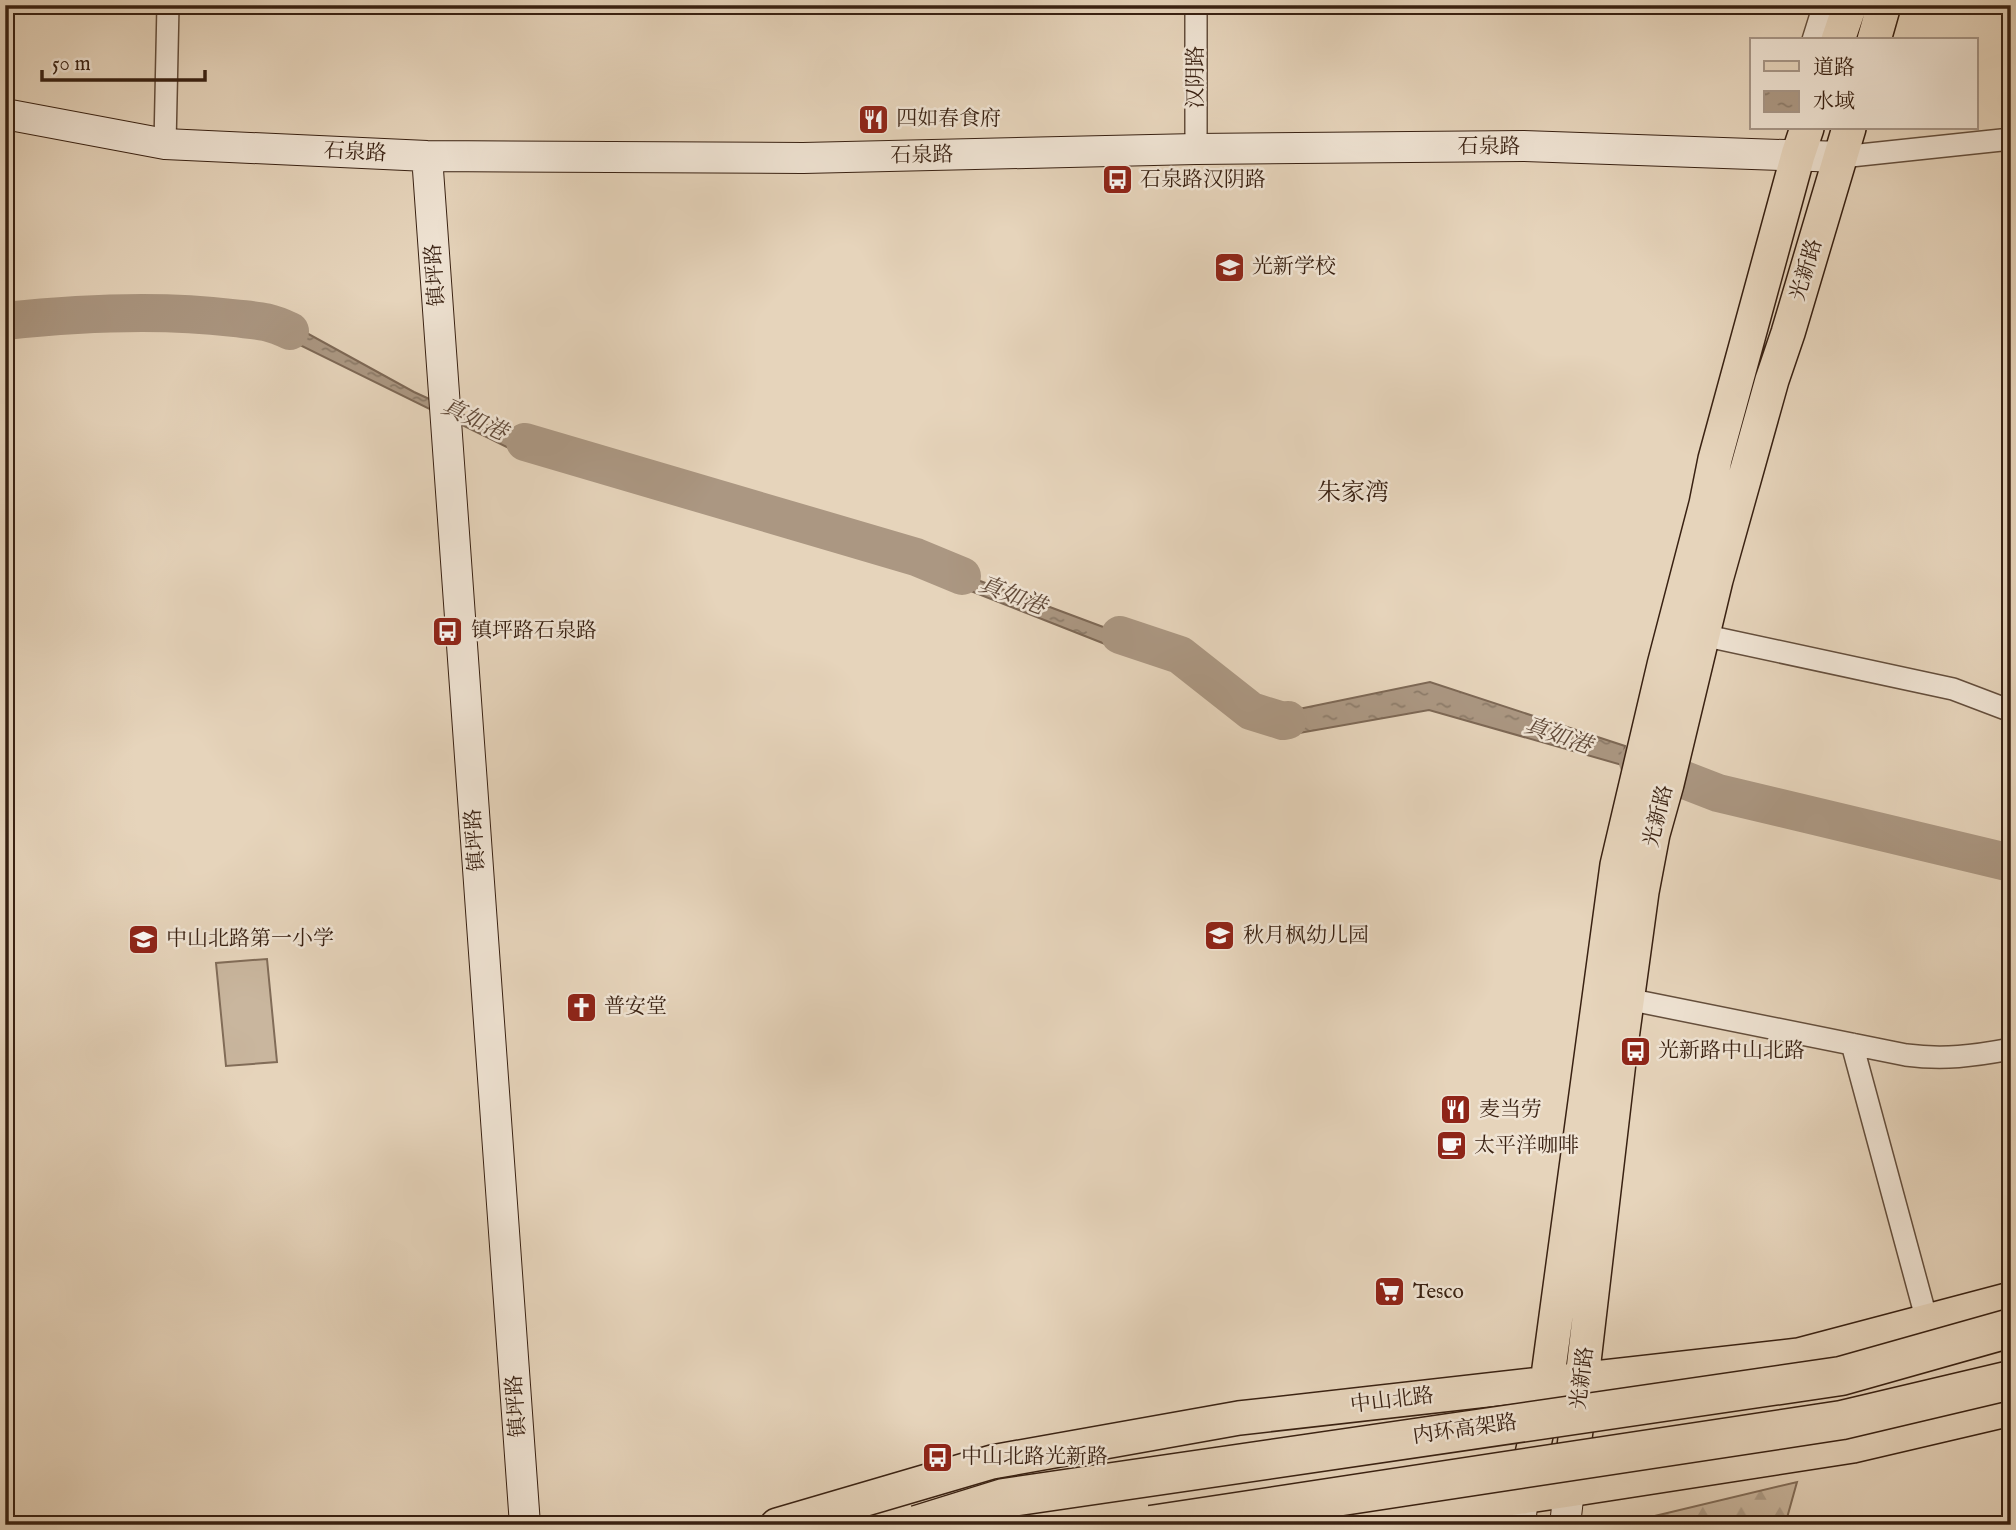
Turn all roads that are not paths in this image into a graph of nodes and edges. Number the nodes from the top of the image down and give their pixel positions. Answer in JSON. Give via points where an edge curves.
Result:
{"nodes":[{"id":1,"x":168,"y":5,"type":"edge"},
{"id":2,"x":1196,"y":5,"type":"edge"},
{"id":3,"x":1824,"y":5,"type":"edge"},
{"id":4,"x":1850,"y":5,"type":"edge"},
{"id":5,"x":1884,"y":6,"type":"edge"},
{"id":6,"x":1815,"y":38,"type":"edge"},
{"id":7,"x":1839,"y":38,"type":"edge"},
{"id":8,"x":1875,"y":38,"type":"edge"},
{"id":9,"x":5,"y":114,"type":"edge"},
{"id":10,"x":1802,"y":137,"type":"edge"},
{"id":11,"x":2011,"y":139,"type":"edge"},
{"id":12,"x":1845,"y":142,"type":"edge"},
{"id":13,"x":165,"y":144,"type":"junction"},
{"id":14,"x":1196,"y":149,"type":"junction"},
{"id":15,"x":428,"y":156,"type":"junction"},
{"id":16,"x":1702,"y":635,"type":"junction"},
{"id":17,"x":1678,"y":669,"type":"junction"},
{"id":18,"x":2011,"y":711,"type":"edge"},
{"id":19,"x":1652,"y":779,"type":"junction"},
{"id":20,"x":1627,"y":999,"type":"junction"},
{"id":21,"x":1852,"y":1044,"type":"junction"},
{"id":22,"x":2011,"y":1049,"type":"edge"},
{"id":23,"x":2011,"y":1299,"type":"edge"},
{"id":24,"x":1927,"y":1321,"type":"junction"},
{"id":25,"x":2011,"y":1328,"type":"edge"},
{"id":26,"x":1583,"y":1378,"type":"junction"},
{"id":27,"x":2011,"y":1380,"type":"edge"},
{"id":28,"x":1547,"y":1383,"type":"junction"},
{"id":29,"x":2011,"y":1409,"type":"edge"},
{"id":30,"x":1569,"y":1490,"type":"junction"},
{"id":31,"x":1521,"y":1511,"type":"edge"},
{"id":32,"x":525,"y":1525,"type":"edge"},
{"id":33,"x":778,"y":1525,"type":"edge"},
{"id":34,"x":917,"y":1525,"type":"edge"},
{"id":35,"x":1151,"y":1525,"type":"edge"},
{"id":36,"x":1327,"y":1525,"type":"edge"},
{"id":37,"x":1565,"y":1525,"type":"edge"}],
"edges":[{"from":1,"to":13,"type":"street"},
{"from":2,"to":14,"type":"street","name":"汉阴路"},
{"from":3,"to":6,"type":"street"},
{"from":4,"to":7,"type":"main road"},
{"from":5,"to":8,"type":"main road"},
{"from":9,"to":13,"type":"street","name":"石泉路"},
{"from":10,"to":12,"type":"street","name":"石泉路"},
{"from":10,"to":14,"type":"street","name":"石泉路"},
{"from":10,"to":17,"type":"main road","name":"光新路","via":[[1715,459]]},
{"from":11,"to":12,"type":"street"},
{"from":12,"to":16,"type":"main road","name":"光新路","via":[[1772,380]]},
{"from":13,"to":15,"type":"street","name":"石泉路"},
{"from":14,"to":15,"type":"street","name":"石泉路","via":[[803,158]]},
{"from":15,"to":32,"type":"street","name":"镇坪路"},
{"from":16,"to":17,"type":"main road","name":"光新路"},
{"from":16,"to":18,"type":"street","via":[[1953,689]]},
{"from":17,"to":19,"type":"main road","name":"光新路"},
{"from":19,"to":20,"type":"main road","name":"光新路","via":[[1650,846]]},
{"from":19,"to":28,"type":"main road","name":"光新路","via":[[1613,892]]},
{"from":20,"to":21,"type":"street"},
{"from":20,"to":26,"type":"main road","name":"光新路"},
{"from":21,"to":22,"type":"street","via":[[1934,1059]]},
{"from":21,"to":24,"type":"street"},
{"from":23,"to":24,"type":"main road","name":"中山北路"},
{"from":24,"to":26,"type":"main road","name":"中山北路","via":[[1799,1355]]},
{"from":25,"to":34,"type":"highway","name":"内环高架路","bridge":true,"via":[[1841,1376],[1004,1498]]},
{"from":26,"to":28,"type":"main road","name":"中山北路"},
{"from":26,"to":30,"type":"main road","name":"光新路"},
{"from":27,"to":35,"type":"highway","bridge":true,"via":[[1842,1420]]},
{"from":28,"to":31,"type":"main road","name":"光新路"},
{"from":28,"to":33,"type":"main road","name":"中山北路","via":[[1239,1418],[992,1462]]},
{"from":29,"to":30,"type":"main road","via":[[1853,1446]]},
{"from":30,"to":31,"type":"main road"},
{"from":30,"to":37,"type":"street","name":"光新路"},
{"from":31,"to":36,"type":"main road"}]}
